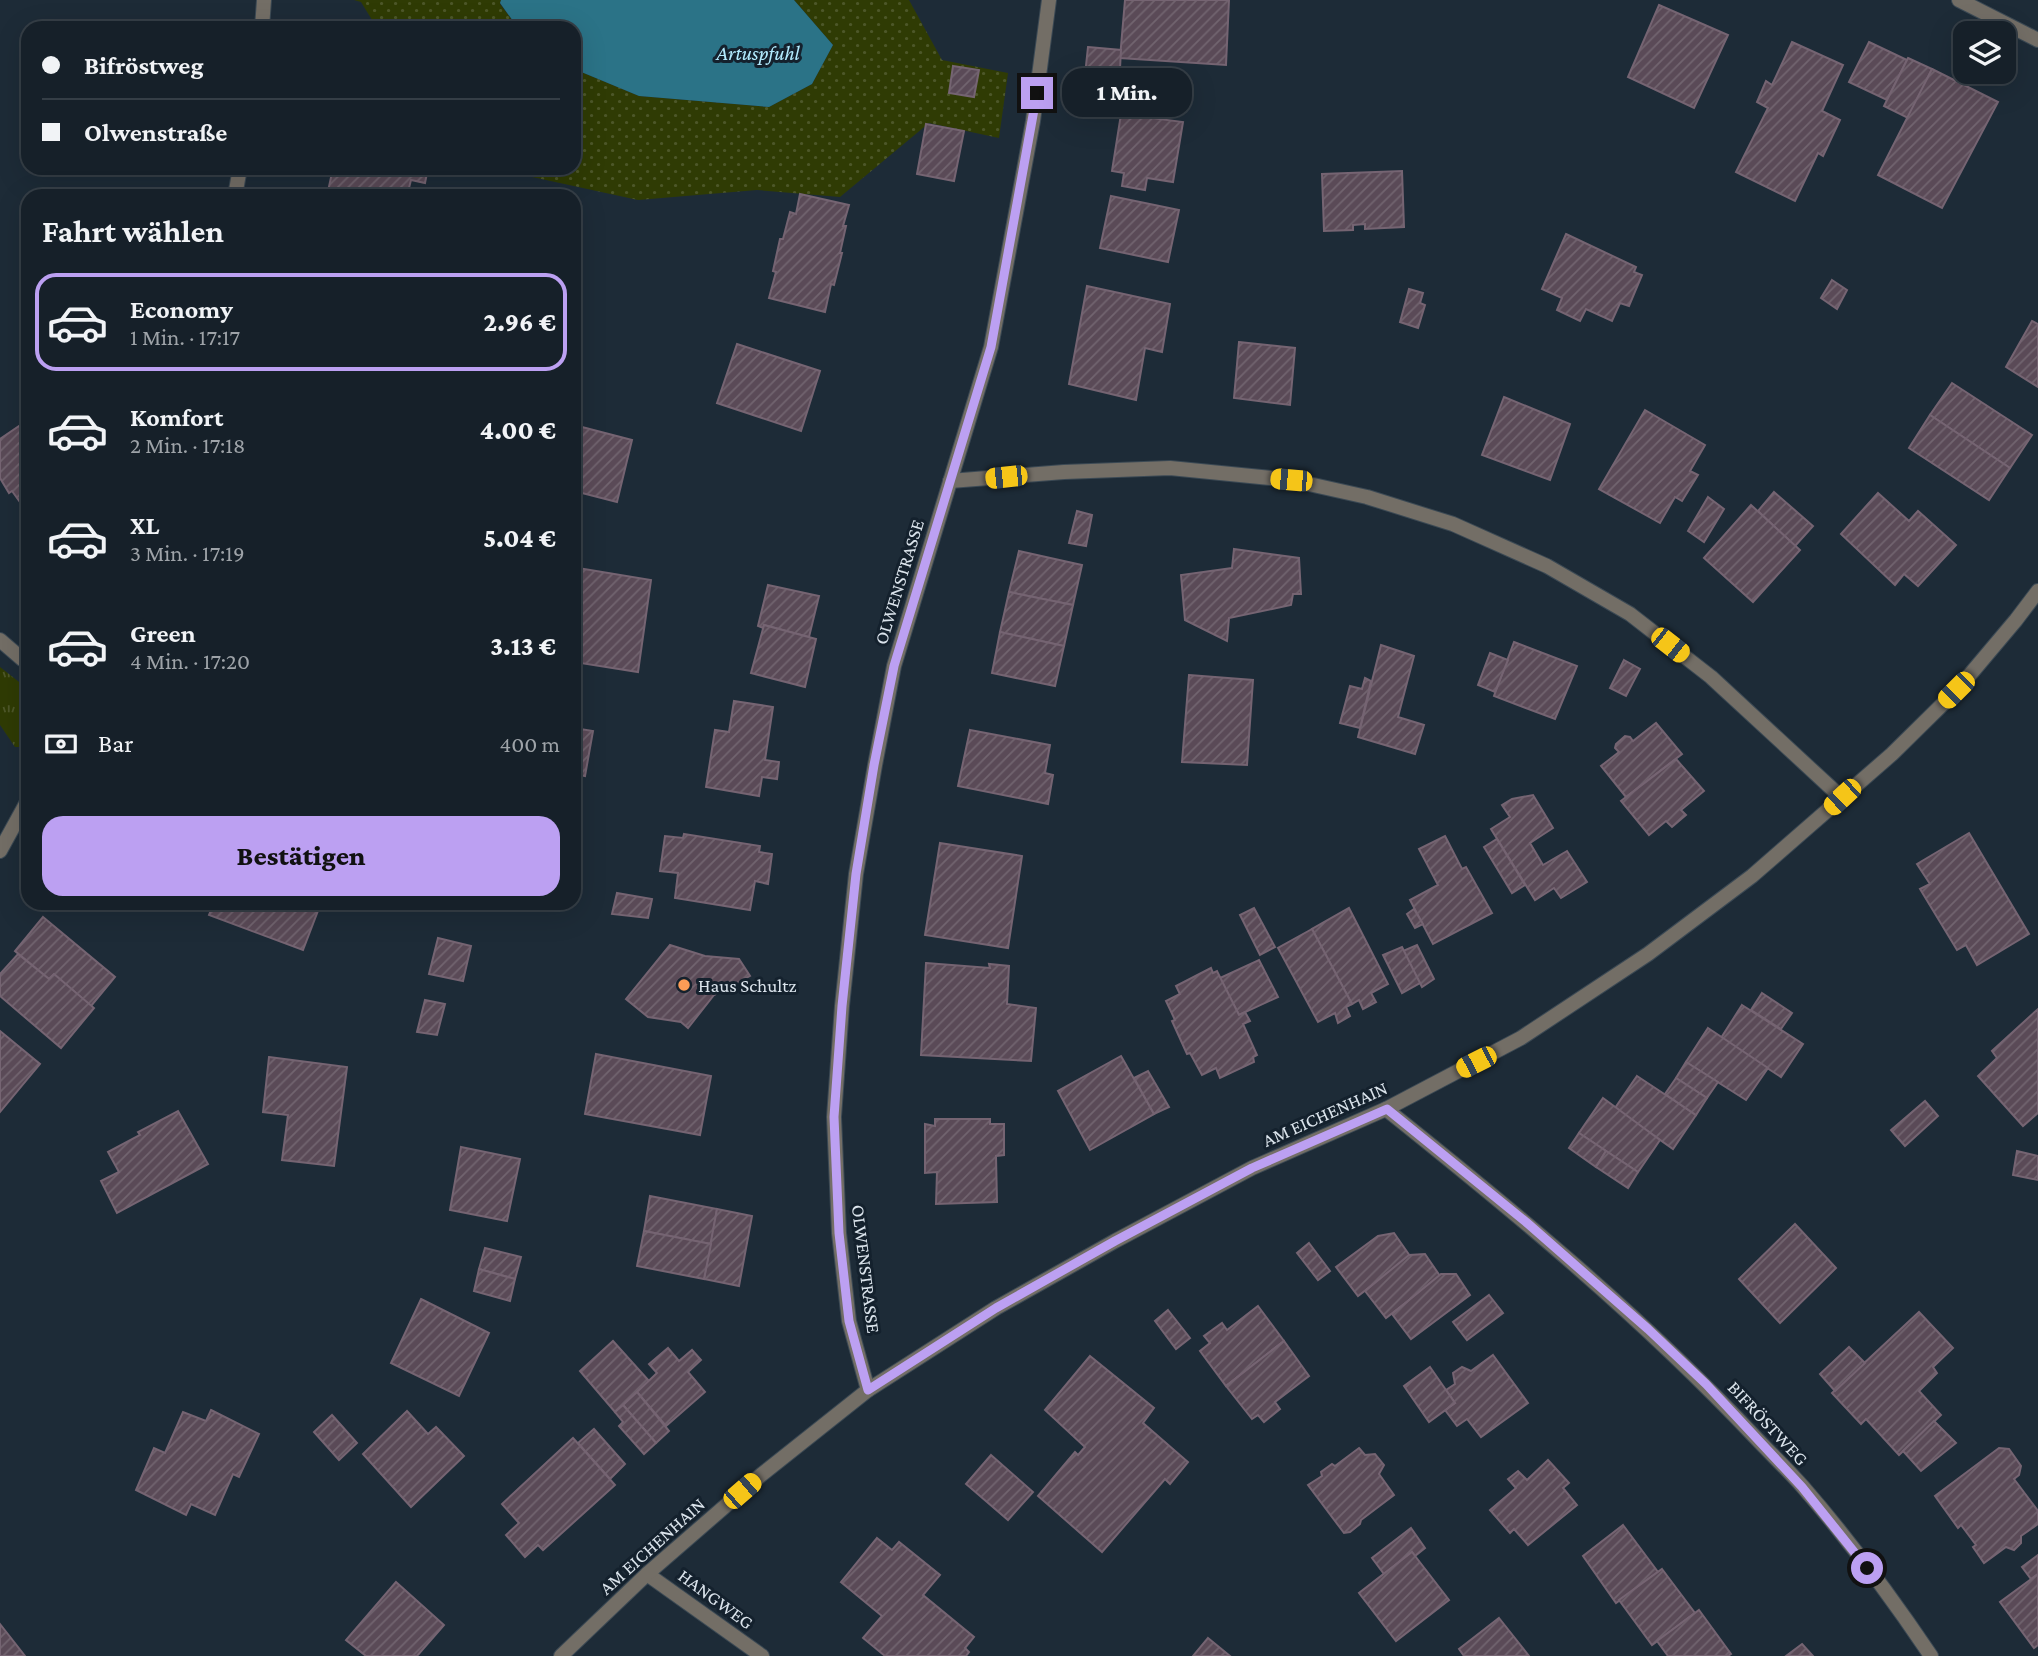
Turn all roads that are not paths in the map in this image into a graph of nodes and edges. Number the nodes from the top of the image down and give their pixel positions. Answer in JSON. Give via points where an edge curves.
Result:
{"nodes":[{"id":1,"x":264,"y":0,"type":"edge"},
{"id":2,"x":1049,"y":0,"type":"edge"},
{"id":3,"x":1959,"y":0,"type":"edge"},
{"id":4,"x":262,"y":21,"type":"edge"},
{"id":5,"x":2038,"y":40,"type":"edge"},
{"id":6,"x":950,"y":481,"type":"junction"},
{"id":7,"x":2038,"y":591,"type":"edge"},
{"id":8,"x":0,"y":640,"type":"edge"},
{"id":9,"x":21,"y":658,"type":"edge"},
{"id":10,"x":1842,"y":797,"type":"junction"},
{"id":11,"x":21,"y":813,"type":"edge"},
{"id":12,"x":0,"y":851,"type":"edge"},
{"id":13,"x":1387,"y":1109,"type":"junction"},
{"id":14,"x":868,"y":1390,"type":"junction"},
{"id":15,"x":647,"y":1574,"type":"junction"},
{"id":16,"x":561,"y":1656,"type":"edge"},
{"id":17,"x":762,"y":1656,"type":"edge"},
{"id":18,"x":1931,"y":1656,"type":"edge"}],
"edges":[{"from":1,"to":4,"type":"street"},
{"from":2,"to":6,"type":"street","name":"OLWENSTRASSE","via":[[1033,121],[991,347]]},
{"from":3,"to":5,"type":"street"},
{"from":6,"to":10,"type":"street","via":[[1170,468],[1291,480],[1367,496],[1453,524],[1547,566],[1630,614],[1711,677]]},
{"from":6,"to":14,"type":"street","name":"OLWENSTRASSE","via":[[894,666],[856,874],[842,1006],[834,1117],[839,1233],[849,1321]]},
{"from":7,"to":10,"type":"street","name":"AM EICHENHAIN","via":[[1956,690]]},
{"from":8,"to":9,"type":"street"},
{"from":10,"to":13,"type":"street","name":"AM EICHENHAIN","via":[[1752,876],[1648,954],[1521,1038]]},
{"from":11,"to":12,"type":"street"},
{"from":13,"to":14,"type":"street","name":"AM EICHENHAIN","via":[[1252,1168],[1115,1241],[996,1308]]},
{"from":13,"to":18,"type":"street","name":"BIFRÖSTWEG","via":[[1548,1241],[1706,1384],[1802,1487],[1899,1608]]},
{"from":14,"to":15,"type":"street","name":"AM EICHENHAIN"},
{"from":15,"to":16,"type":"street","name":"AM EICHENHAIN"},
{"from":15,"to":17,"type":"street","name":"HANGWEG"}]}
